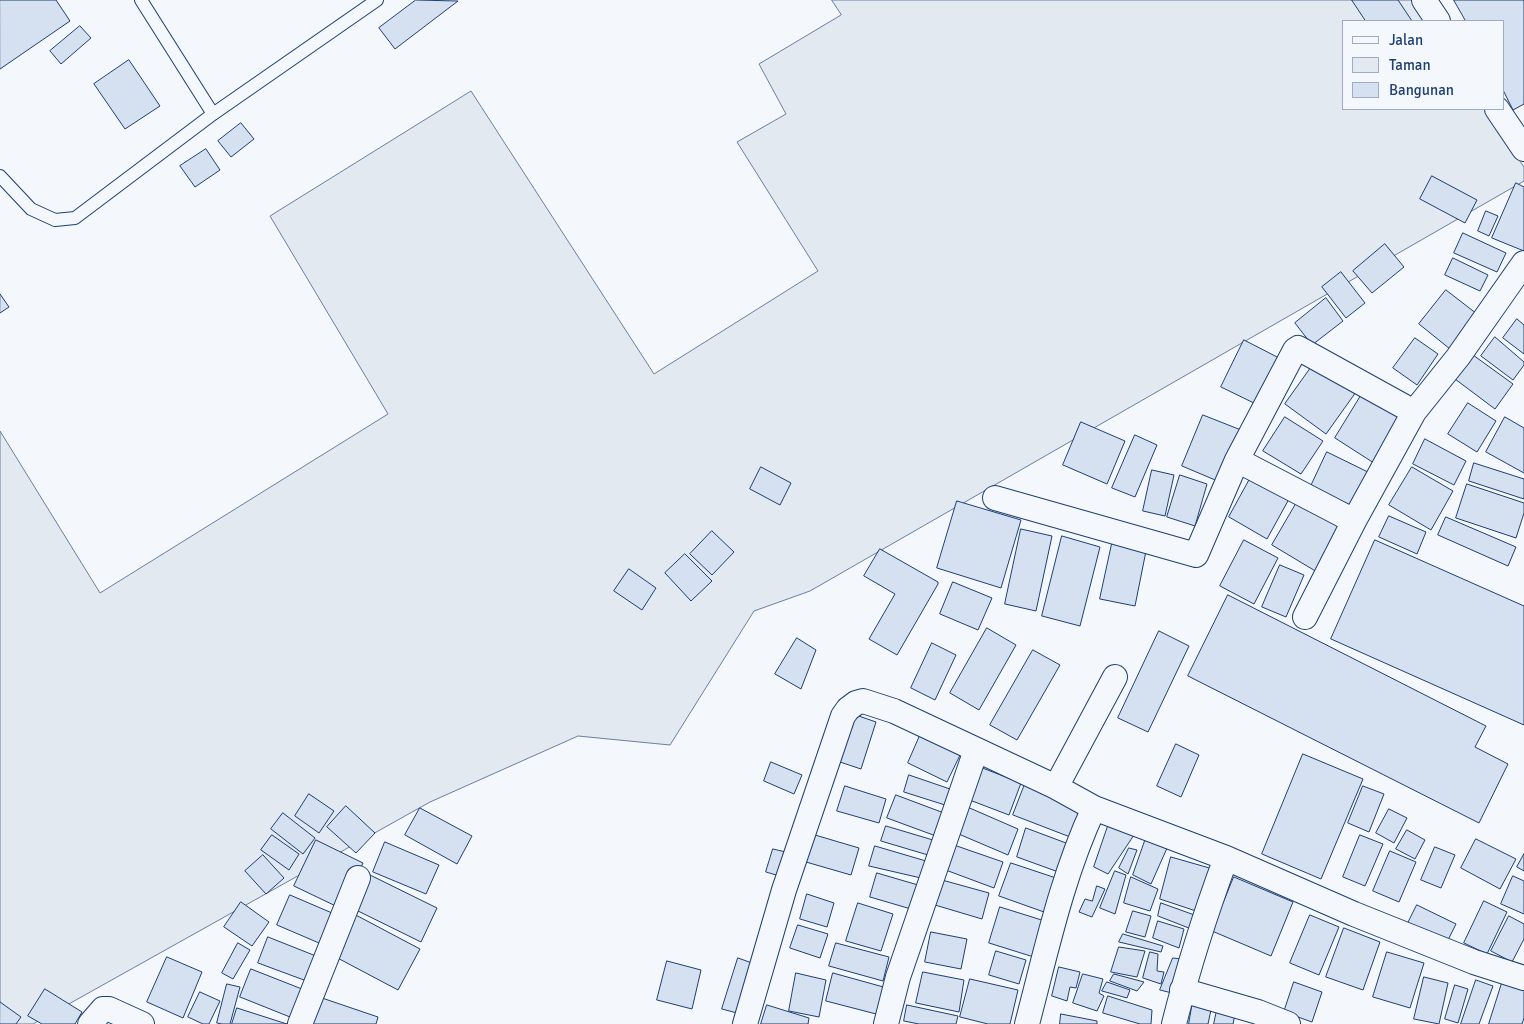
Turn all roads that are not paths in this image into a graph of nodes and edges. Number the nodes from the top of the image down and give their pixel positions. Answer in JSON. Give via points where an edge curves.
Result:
{"nodes":[{"id":1,"x":141,"y":0,"type":"edge"},
{"id":2,"x":377,"y":0,"type":"edge"},
{"id":3,"x":1424,"y":0,"type":"edge"},
{"id":4,"x":1437,"y":20,"type":"edge"},
{"id":5,"x":1498,"y":110,"type":"edge"},
{"id":6,"x":213,"y":114,"type":"junction"},
{"id":7,"x":1524,"y":148,"type":"edge"},
{"id":8,"x":2,"y":183,"type":"edge"},
{"id":9,"x":1524,"y":263,"type":"edge"},
{"id":10,"x":1414,"y":412,"type":"junction"},
{"id":11,"x":1237,"y":460,"type":"junction"},
{"id":12,"x":996,"y":498,"type":"dead end"},
{"id":13,"x":1354,"y":521,"type":"junction"},
{"id":14,"x":1304,"y":617,"type":"dead end"},
{"id":15,"x":1115,"y":677,"type":"dead end"},
{"id":16,"x":976,"y":750,"type":"junction"},
{"id":17,"x":1056,"y":787,"type":"junction"},
{"id":18,"x":1094,"y":808,"type":"junction"},
{"id":19,"x":1226,"y":858,"type":"junction"},
{"id":20,"x":358,"y":878,"type":"dead end"},
{"id":21,"x":1524,"y":978,"type":"edge"},
{"id":22,"x":1182,"y":990,"type":"junction"},
{"id":23,"x":90,"y":1024,"type":"edge"},
{"id":24,"x":142,"y":1024,"type":"edge"},
{"id":25,"x":300,"y":1024,"type":"edge"},
{"id":26,"x":745,"y":1024,"type":"edge"},
{"id":27,"x":886,"y":1024,"type":"edge"},
{"id":28,"x":1027,"y":1024,"type":"edge"},
{"id":29,"x":1174,"y":1024,"type":"edge"},
{"id":30,"x":1288,"y":1024,"type":"edge"}],
"edges":[{"from":1,"to":6,"type":"lane"},
{"from":2,"to":6,"type":"lane"},
{"from":3,"to":4,"type":"street"},
{"from":5,"to":7,"type":"street"},
{"from":6,"to":8,"type":"lane","via":[[76,218],[55,220],[30,209]]},
{"from":9,"to":10,"type":"street"},
{"from":10,"to":11,"type":"street","via":[[1298,348]]},
{"from":10,"to":13,"type":"street"},
{"from":11,"to":12,"type":"street","via":[[1196,555]]},
{"from":11,"to":13,"type":"street"},
{"from":13,"to":14,"type":"street"},
{"from":15,"to":17,"type":"street"},
{"from":16,"to":17,"type":"street"},
{"from":16,"to":26,"type":"street","via":[[894,711],[863,701],[848,709],[784,890]]},
{"from":16,"to":27,"type":"street","via":[[898,977]]},
{"from":17,"to":18,"type":"street"},
{"from":18,"to":19,"type":"street"},
{"from":18,"to":28,"type":"street","via":[[1084,828],[1057,909]]},
{"from":19,"to":21,"type":"street","via":[[1354,914],[1474,962]]},
{"from":19,"to":22,"type":"street"},
{"from":20,"to":25,"type":"street"},
{"from":22,"to":29,"type":"street"},
{"from":22,"to":30,"type":"street"},
{"from":23,"to":24,"type":"street","via":[[103,1009]]}]}
